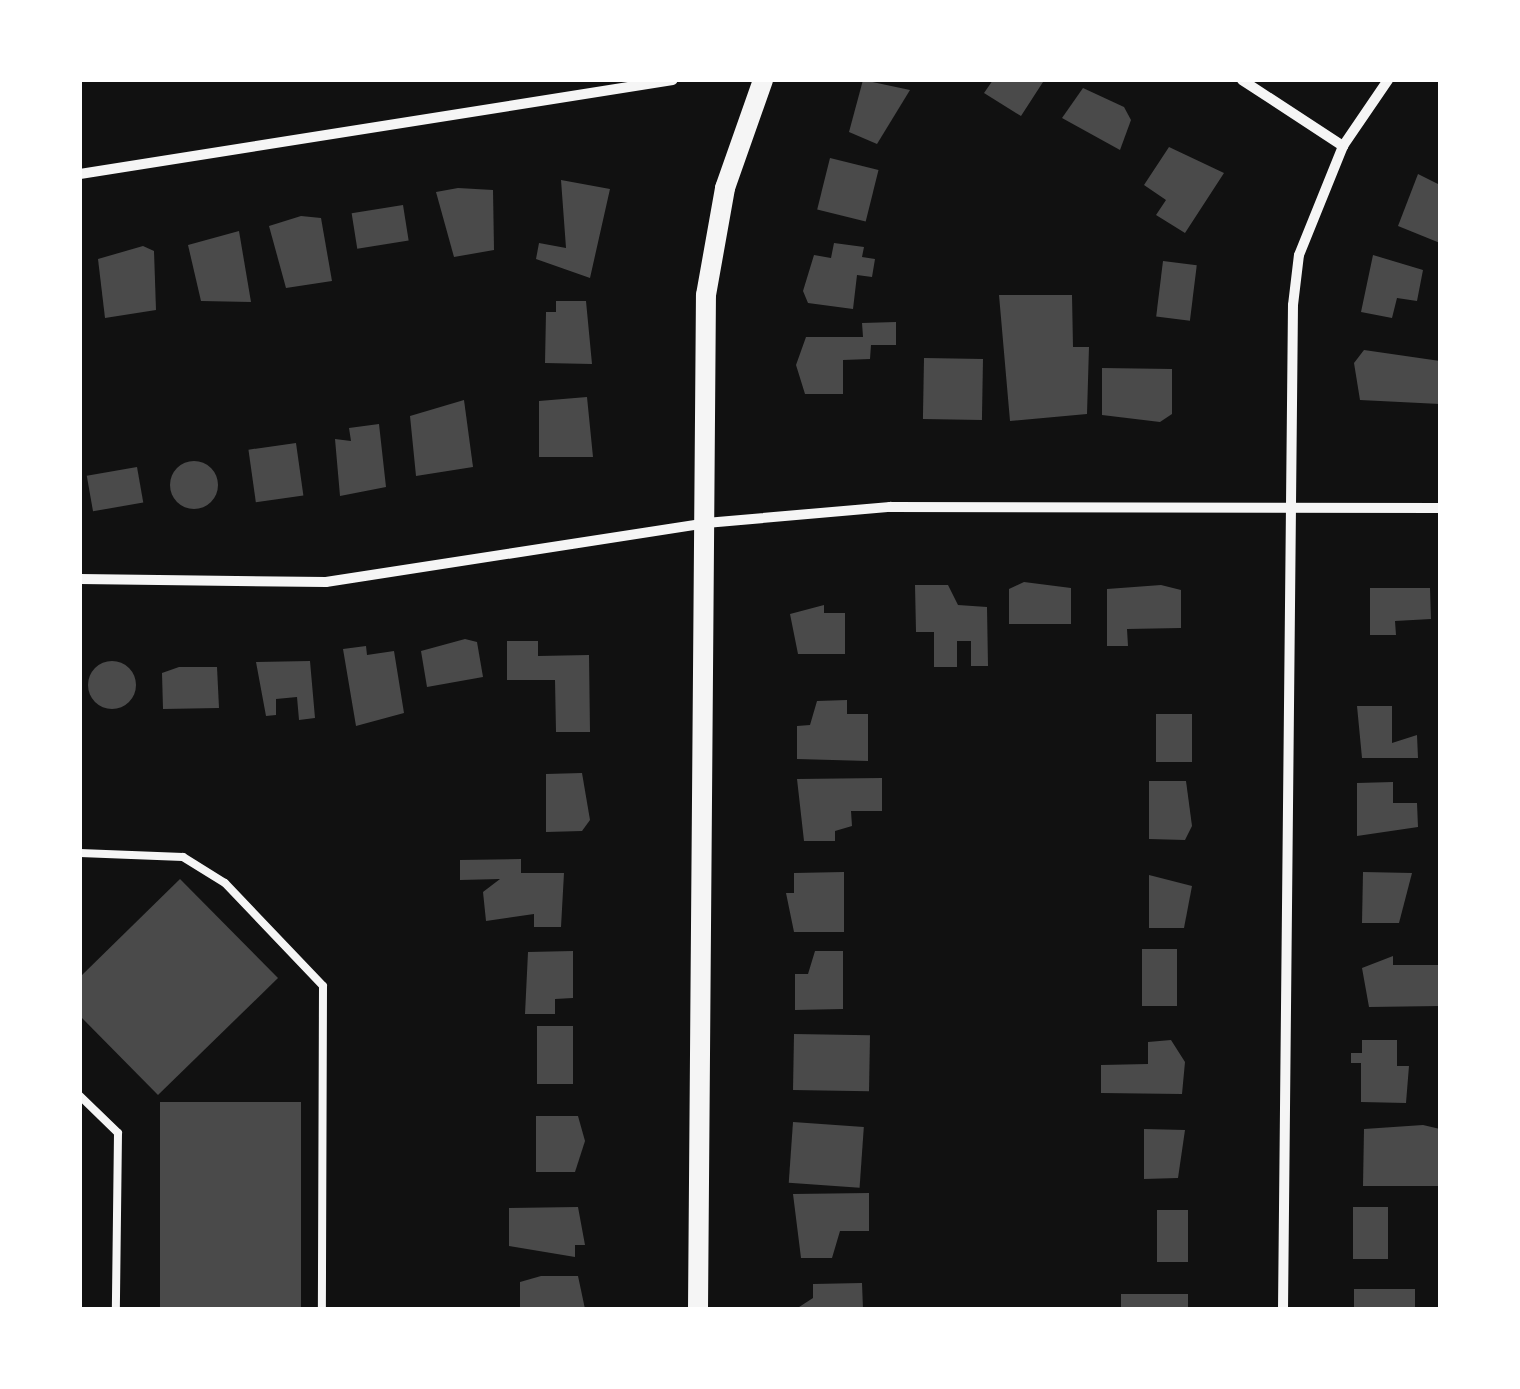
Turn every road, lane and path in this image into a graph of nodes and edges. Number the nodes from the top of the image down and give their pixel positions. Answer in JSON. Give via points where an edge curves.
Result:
{"nodes":[{"id":1,"x":673,"y":80,"type":"edge"},
{"id":2,"x":762,"y":80,"type":"edge"},
{"id":3,"x":1242,"y":80,"type":"edge"},
{"id":4,"x":1388,"y":80,"type":"edge"},
{"id":5,"x":1343,"y":146,"type":"junction"},
{"id":6,"x":80,"y":174,"type":"edge"},
{"id":7,"x":1293,"y":507,"type":"junction"},
{"id":8,"x":1440,"y":508,"type":"edge"},
{"id":9,"x":706,"y":522,"type":"junction"},
{"id":10,"x":80,"y":579,"type":"edge"},
{"id":11,"x":80,"y":854,"type":"edge"},
{"id":12,"x":80,"y":1096,"type":"edge"},
{"id":13,"x":116,"y":1309,"type":"edge"},
{"id":14,"x":322,"y":1309,"type":"edge"},
{"id":15,"x":698,"y":1309,"type":"edge"},
{"id":16,"x":1284,"y":1309,"type":"edge"}],
"edges":[{"from":1,"to":6,"type":"street"},
{"from":2,"to":9,"type":"main road","via":[[725,188],[706,294]]},
{"from":3,"to":5,"type":"street"},
{"from":4,"to":5,"type":"street"},
{"from":5,"to":7,"type":"street","via":[[1300,256]]},
{"from":7,"to":8,"type":"street"},
{"from":7,"to":9,"type":"street","via":[[890,507]]},
{"from":7,"to":16,"type":"street"},
{"from":9,"to":10,"type":"street","via":[[326,582]]},
{"from":9,"to":15,"type":"main road"},
{"from":11,"to":14,"type":"lane","via":[[184,857],[226,883],[323,986]]},
{"from":12,"to":13,"type":"lane","via":[[118,1133]]}]}
